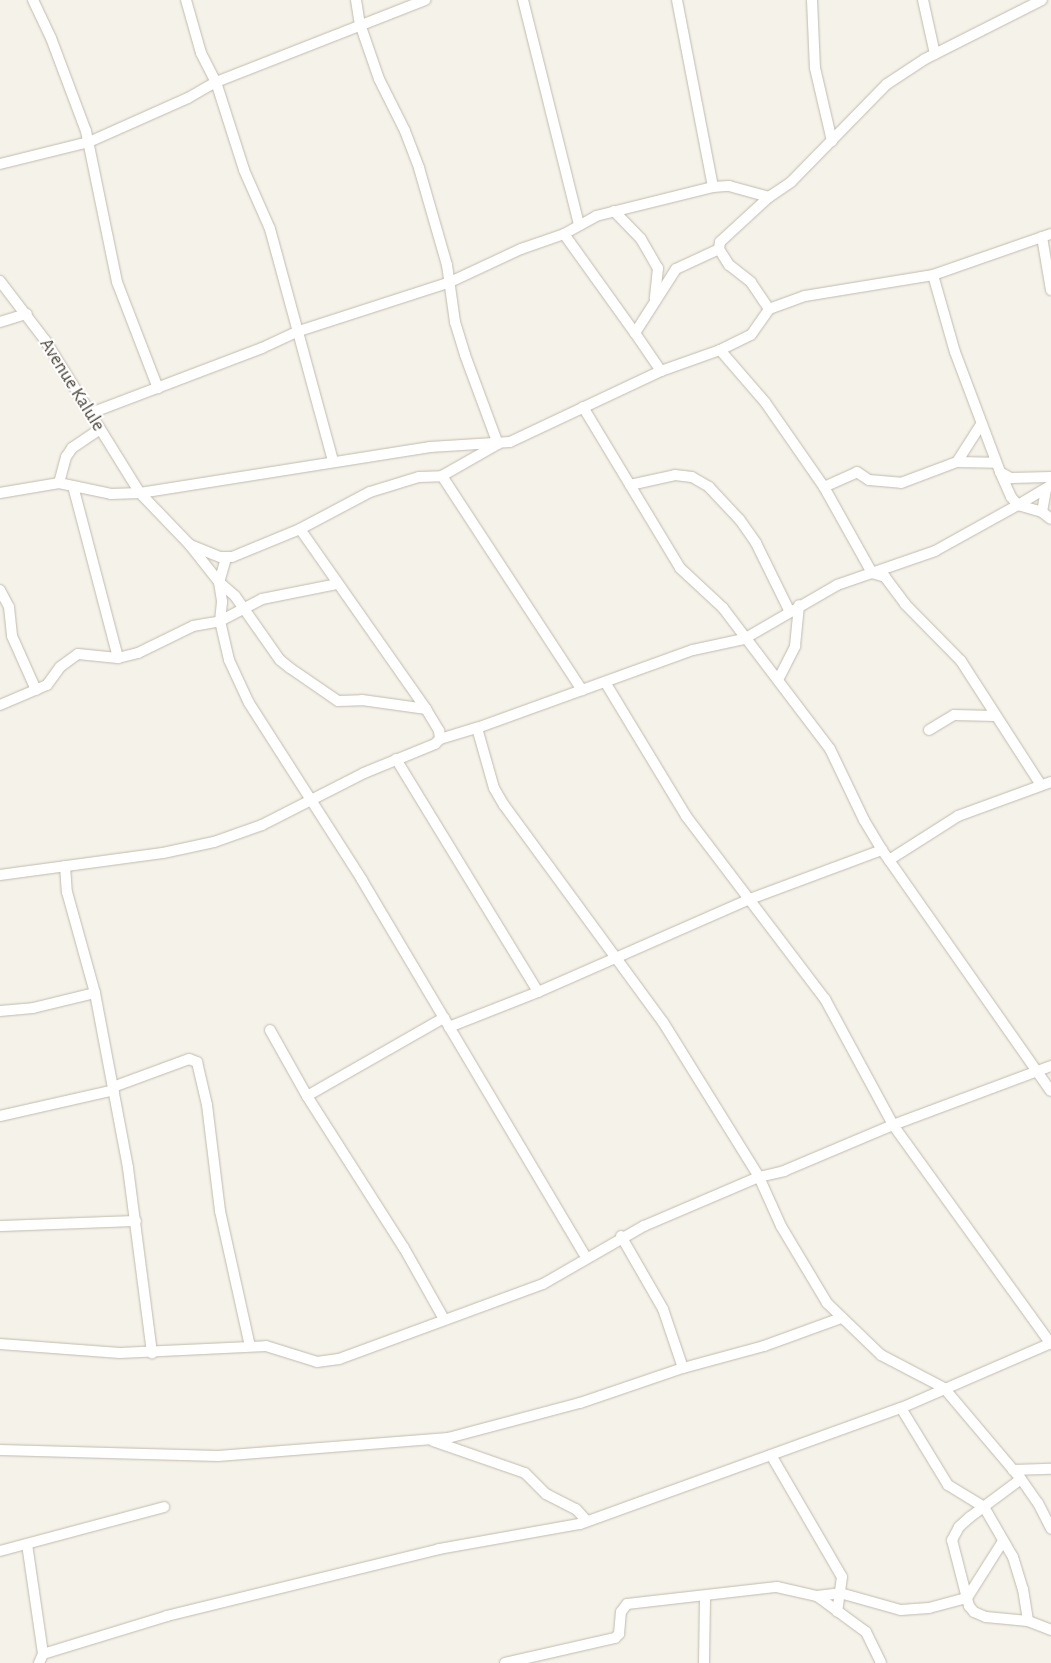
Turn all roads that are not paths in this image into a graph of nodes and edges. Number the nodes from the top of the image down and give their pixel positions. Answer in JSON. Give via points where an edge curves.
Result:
{"nodes":[{"id":1,"x":33,"y":0,"type":"edge"},
{"id":2,"x":186,"y":0,"type":"edge"},
{"id":3,"x":356,"y":0,"type":"edge"},
{"id":4,"x":425,"y":0,"type":"edge"},
{"id":5,"x":523,"y":0,"type":"edge"},
{"id":6,"x":677,"y":0,"type":"edge"},
{"id":7,"x":812,"y":0,"type":"edge"},
{"id":8,"x":923,"y":0,"type":"edge"},
{"id":9,"x":1042,"y":0,"type":"edge"},
{"id":10,"x":360,"y":24,"type":"junction"},
{"id":11,"x":935,"y":54,"type":"junction"},
{"id":12,"x":216,"y":82,"type":"junction"},
{"id":13,"x":832,"y":141,"type":"junction"},
{"id":14,"x":89,"y":142,"type":"junction"},
{"id":15,"x":0,"y":164,"type":"edge"},
{"id":16,"x":713,"y":187,"type":"junction"},
{"id":17,"x":769,"y":196,"type":"junction"},
{"id":18,"x":614,"y":211,"type":"junction"},
{"id":19,"x":579,"y":224,"type":"junction"},
{"id":20,"x":564,"y":234,"type":"junction"},
{"id":21,"x":1046,"y":236,"type":"edge"},
{"id":22,"x":719,"y":249,"type":"junction"},
{"id":23,"x":658,"y":268,"type":"junction"},
{"id":24,"x":676,"y":269,"type":"junction"},
{"id":25,"x":933,"y":275,"type":"junction"},
{"id":26,"x":0,"y":281,"type":"edge"},
{"id":27,"x":448,"y":283,"type":"junction"},
{"id":28,"x":1051,"y":290,"type":"edge"},
{"id":29,"x":655,"y":301,"type":"junction"},
{"id":30,"x":769,"y":309,"type":"junction"},
{"id":31,"x":27,"y":314,"type":"junction"},
{"id":32,"x":0,"y":322,"type":"edge"},
{"id":33,"x":296,"y":332,"type":"junction"},
{"id":34,"x":635,"y":333,"type":"junction"},
{"id":35,"x":720,"y":350,"type":"junction"},
{"id":36,"x":661,"y":371,"type":"junction"},
{"id":37,"x":158,"y":388,"type":"junction"},
{"id":38,"x":583,"y":407,"type":"junction"},
{"id":39,"x":91,"y":413,"type":"junction"},
{"id":40,"x":980,"y":426,"type":"junction"},
{"id":41,"x":100,"y":429,"type":"junction"},
{"id":42,"x":498,"y":444,"type":"junction"},
{"id":43,"x":333,"y":461,"type":"junction"},
{"id":44,"x":957,"y":462,"type":"junction"},
{"id":45,"x":998,"y":468,"type":"junction"},
{"id":46,"x":442,"y":476,"type":"junction"},
{"id":47,"x":1051,"y":477,"type":"edge"},
{"id":48,"x":59,"y":483,"type":"junction"},
{"id":49,"x":630,"y":485,"type":"junction"},
{"id":50,"x":73,"y":486,"type":"junction"},
{"id":51,"x":824,"y":487,"type":"junction"},
{"id":52,"x":1048,"y":487,"type":"edge"},
{"id":53,"x":0,"y":493,"type":"edge"},
{"id":54,"x":140,"y":493,"type":"junction"},
{"id":55,"x":1018,"y":505,"type":"junction"},
{"id":56,"x":1042,"y":512,"type":"junction"},
{"id":57,"x":1051,"y":519,"type":"edge"},
{"id":58,"x":300,"y":529,"type":"junction"},
{"id":59,"x":189,"y":544,"type":"junction"},
{"id":60,"x":226,"y":558,"type":"junction"},
{"id":61,"x":872,"y":573,"type":"junction"},
{"id":62,"x":219,"y":582,"type":"junction"},
{"id":63,"x":337,"y":584,"type":"junction"},
{"id":64,"x":0,"y":590,"type":"edge"},
{"id":65,"x":799,"y":605,"type":"junction"},
{"id":66,"x":244,"y":607,"type":"junction"},
{"id":67,"x":790,"y":612,"type":"junction"},
{"id":68,"x":220,"y":621,"type":"junction"},
{"id":69,"x":744,"y":639,"type":"junction"},
{"id":70,"x":118,"y":658,"type":"junction"},
{"id":71,"x":779,"y":678,"type":"junction"},
{"id":72,"x":605,"y":682,"type":"junction"},
{"id":73,"x":36,"y":690,"type":"junction"},
{"id":74,"x":582,"y":690,"type":"junction"},
{"id":75,"x":0,"y":705,"type":"edge"},
{"id":76,"x":426,"y":710,"type":"junction"},
{"id":77,"x":995,"y":716,"type":"junction"},
{"id":78,"x":477,"y":728,"type":"junction"},
{"id":79,"x":929,"y":730,"type":"dead end"},
{"id":80,"x":440,"y":738,"type":"junction"},
{"id":81,"x":396,"y":759,"type":"junction"},
{"id":82,"x":1046,"y":783,"type":"edge"},
{"id":83,"x":312,"y":801,"type":"junction"},
{"id":84,"x":882,"y":850,"type":"junction"},
{"id":85,"x":889,"y":860,"type":"junction"},
{"id":86,"x":65,"y":866,"type":"junction"},
{"id":87,"x":0,"y":875,"type":"edge"},
{"id":88,"x":750,"y":899,"type":"junction"},
{"id":89,"x":618,"y":956,"type":"junction"},
{"id":90,"x":538,"y":992,"type":"junction"},
{"id":91,"x":95,"y":993,"type":"junction"},
{"id":92,"x":0,"y":1011,"type":"edge"},
{"id":93,"x":446,"y":1023,"type":"junction"},
{"id":94,"x":270,"y":1030,"type":"dead end"},
{"id":95,"x":1051,"y":1066,"type":"edge"},
{"id":96,"x":1038,"y":1071,"type":"junction"},
{"id":97,"x":114,"y":1089,"type":"junction"},
{"id":98,"x":1051,"y":1090,"type":"edge"},
{"id":99,"x":306,"y":1096,"type":"junction"},
{"id":100,"x":0,"y":1116,"type":"edge"},
{"id":101,"x":893,"y":1125,"type":"junction"},
{"id":102,"x":759,"y":1177,"type":"junction"},
{"id":103,"x":136,"y":1222,"type":"junction"},
{"id":104,"x":0,"y":1226,"type":"edge"},
{"id":105,"x":622,"y":1236,"type":"junction"},
{"id":106,"x":586,"y":1257,"type":"junction"},
{"id":107,"x":840,"y":1318,"type":"junction"},
{"id":108,"x":444,"y":1319,"type":"junction"},
{"id":109,"x":1051,"y":1343,"type":"edge"},
{"id":110,"x":0,"y":1344,"type":"edge"},
{"id":111,"x":250,"y":1346,"type":"junction"},
{"id":112,"x":152,"y":1353,"type":"junction"},
{"id":113,"x":683,"y":1368,"type":"junction"},
{"id":114,"x":944,"y":1388,"type":"junction"},
{"id":115,"x":901,"y":1408,"type":"junction"},
{"id":116,"x":428,"y":1440,"type":"junction"},
{"id":117,"x":0,"y":1450,"type":"edge"},
{"id":118,"x":770,"y":1455,"type":"junction"},
{"id":119,"x":1051,"y":1468,"type":"edge"},
{"id":120,"x":1013,"y":1470,"type":"junction"},
{"id":121,"x":1021,"y":1479,"type":"junction"},
{"id":122,"x":164,"y":1507,"type":"dead end"},
{"id":123,"x":984,"y":1507,"type":"junction"},
{"id":124,"x":586,"y":1520,"type":"junction"},
{"id":125,"x":1051,"y":1529,"type":"edge"},
{"id":126,"x":1003,"y":1540,"type":"junction"},
{"id":127,"x":27,"y":1544,"type":"junction"},
{"id":128,"x":0,"y":1551,"type":"edge"},
{"id":129,"x":840,"y":1593,"type":"junction"},
{"id":130,"x":817,"y":1596,"type":"junction"},
{"id":131,"x":705,"y":1597,"type":"junction"},
{"id":132,"x":967,"y":1598,"type":"junction"},
{"id":133,"x":837,"y":1612,"type":"junction"},
{"id":134,"x":1028,"y":1621,"type":"junction"},
{"id":135,"x":1051,"y":1630,"type":"edge"},
{"id":136,"x":41,"y":1659,"type":"edge"},
{"id":137,"x":505,"y":1663,"type":"edge"},
{"id":138,"x":704,"y":1663,"type":"edge"},
{"id":139,"x":881,"y":1663,"type":"edge"}],
"edges":[{"from":1,"to":14,"type":"street","via":[[51,38]]},
{"from":2,"to":12,"type":"street","via":[[201,53]]},
{"from":3,"to":10,"type":"street"},
{"from":4,"to":10,"type":"street"},
{"from":5,"to":19,"type":"street"},
{"from":6,"to":16,"type":"street"},
{"from":7,"to":13,"type":"street","via":[[815,68]]},
{"from":8,"to":11,"type":"street"},
{"from":9,"to":11,"type":"street"},
{"from":10,"to":12,"type":"street"},
{"from":10,"to":27,"type":"street","via":[[379,79],[405,131],[418,168],[447,265]]},
{"from":11,"to":13,"type":"street","via":[[887,84]]},
{"from":12,"to":14,"type":"street","via":[[188,98]]},
{"from":12,"to":33,"type":"street","via":[[244,170],[270,229],[287,286]]},
{"from":13,"to":17,"type":"street","via":[[791,182]]},
{"from":14,"to":15,"type":"street"},
{"from":14,"to":37,"type":"street","via":[[117,282]]},
{"from":16,"to":17,"type":"street","via":[[729,186]]},
{"from":16,"to":18,"type":"street"},
{"from":17,"to":22,"type":"street","via":[[724,237]]},
{"from":18,"to":19,"type":"street"},
{"from":18,"to":23,"type":"street","via":[[641,239]]},
{"from":19,"to":20,"type":"street"},
{"from":20,"to":27,"type":"street","via":[[521,249]]},
{"from":20,"to":34,"type":"street"},
{"from":21,"to":25,"type":"street"},
{"from":21,"to":28,"type":"street"},
{"from":22,"to":24,"type":"street"},
{"from":22,"to":30,"type":"street","via":[[729,265],[751,282]]},
{"from":23,"to":24,"type":"street"},
{"from":23,"to":29,"type":"street"},
{"from":24,"to":29,"type":"street"},
{"from":25,"to":30,"type":"street","via":[[805,296]]},
{"from":25,"to":40,"type":"street"},
{"from":26,"to":31,"type":"street","name":"Avenue Kalule"},
{"from":27,"to":33,"type":"street"},
{"from":27,"to":42,"type":"street","via":[[464,355]]},
{"from":29,"to":34,"type":"street"},
{"from":30,"to":35,"type":"street","via":[[751,334]]},
{"from":31,"to":32,"type":"street"},
{"from":31,"to":39,"type":"street","name":"Avenue Kalule"},
{"from":33,"to":37,"type":"street"},
{"from":33,"to":43,"type":"street"},
{"from":34,"to":36,"type":"street"},
{"from":35,"to":36,"type":"street"},
{"from":35,"to":51,"type":"street","via":[[765,402]]},
{"from":36,"to":38,"type":"street"},
{"from":37,"to":39,"type":"street"},
{"from":38,"to":42,"type":"street","via":[[528,436]]},
{"from":38,"to":49,"type":"street"},
{"from":39,"to":41,"type":"street","name":"Avenue Kalule"},
{"from":40,"to":44,"type":"street"},
{"from":40,"to":45,"type":"street"},
{"from":41,"to":48,"type":"street","via":[[72,448]]},
{"from":41,"to":54,"type":"street","name":"Avenue Kalule"},
{"from":42,"to":43,"type":"street","via":[[430,447]]},
{"from":42,"to":46,"type":"street"},
{"from":43,"to":54,"type":"street"},
{"from":44,"to":45,"type":"street"},
{"from":44,"to":51,"type":"street","via":[[901,482],[869,480],[857,472]]},
{"from":45,"to":47,"type":"street","via":[[1010,478]]},
{"from":45,"to":55,"type":"street"},
{"from":46,"to":58,"type":"street","via":[[419,477],[370,492]]},
{"from":46,"to":74,"type":"street"},
{"from":48,"to":50,"type":"street"},
{"from":48,"to":53,"type":"street"},
{"from":49,"to":67,"type":"street","via":[[675,475],[692,477],[710,487],[756,543]]},
{"from":49,"to":69,"type":"street","via":[[680,568],[723,608]]},
{"from":50,"to":54,"type":"street","via":[[111,494]]},
{"from":50,"to":70,"type":"street"},
{"from":51,"to":61,"type":"street"},
{"from":52,"to":55,"type":"street"},
{"from":52,"to":56,"type":"street"},
{"from":54,"to":59,"type":"street","name":"Avenue Kalule"},
{"from":55,"to":56,"type":"street"},
{"from":55,"to":61,"type":"street","via":[[935,551]]},
{"from":56,"to":57,"type":"street"},
{"from":58,"to":60,"type":"street"},
{"from":58,"to":63,"type":"street"},
{"from":59,"to":60,"type":"street"},
{"from":59,"to":62,"type":"street","name":"Avenue Kalule"},
{"from":60,"to":62,"type":"street"},
{"from":61,"to":65,"type":"street","via":[[837,585]]},
{"from":61,"to":77,"type":"street","via":[[885,577],[923,624],[944,640]]},
{"from":62,"to":66,"type":"street","name":"Avenue Kalule"},
{"from":62,"to":68,"type":"street"},
{"from":63,"to":66,"type":"street","via":[[274,596]]},
{"from":63,"to":76,"type":"street"},
{"from":64,"to":73,"type":"street","via":[[9,607],[12,636]]},
{"from":65,"to":67,"type":"street"},
{"from":65,"to":71,"type":"street","via":[[795,646]]},
{"from":66,"to":68,"type":"street"},
{"from":66,"to":76,"type":"street","name":"Avenue Kalule","via":[[280,660],[338,701],[362,700]]},
{"from":67,"to":69,"type":"street"},
{"from":68,"to":70,"type":"street","via":[[192,626],[138,653]]},
{"from":68,"to":83,"type":"street","via":[[229,660],[249,703]]},
{"from":69,"to":71,"type":"street"},
{"from":69,"to":72,"type":"street","via":[[693,650]]},
{"from":70,"to":73,"type":"street","via":[[87,654],[70,657],[47,685]]},
{"from":71,"to":84,"type":"street","via":[[830,749]]},
{"from":72,"to":74,"type":"street"},
{"from":72,"to":88,"type":"street","via":[[686,816]]},
{"from":73,"to":75,"type":"street"},
{"from":74,"to":78,"type":"street"},
{"from":76,"to":80,"type":"street","via":[[440,732]]},
{"from":77,"to":79,"type":"street","via":[[954,715]]},
{"from":77,"to":82,"type":"street"},
{"from":78,"to":80,"type":"street"},
{"from":78,"to":89,"type":"street","via":[[494,788],[504,805]]},
{"from":80,"to":81,"type":"street","via":[[434,744]]},
{"from":81,"to":83,"type":"street"},
{"from":81,"to":90,"type":"street"},
{"from":82,"to":85,"type":"street","via":[[958,816]]},
{"from":83,"to":86,"type":"street","via":[[262,825],[214,842],[163,853]]},
{"from":83,"to":93,"type":"street"},
{"from":84,"to":85,"type":"street"},
{"from":84,"to":88,"type":"street"},
{"from":85,"to":96,"type":"street"},
{"from":86,"to":87,"type":"street"},
{"from":86,"to":91,"type":"street","via":[[74,922]]},
{"from":88,"to":89,"type":"street"},
{"from":88,"to":101,"type":"street","via":[[840,1021]]},
{"from":89,"to":90,"type":"street"},
{"from":89,"to":102,"type":"street"},
{"from":90,"to":93,"type":"street"},
{"from":91,"to":92,"type":"street","via":[[28,1010]]},
{"from":91,"to":97,"type":"street"},
{"from":93,"to":99,"type":"street"},
{"from":93,"to":106,"type":"street"},
{"from":94,"to":99,"type":"street"},
{"from":95,"to":96,"type":"street"},
{"from":96,"to":98,"type":"street"},
{"from":96,"to":101,"type":"street"},
{"from":97,"to":100,"type":"street"},
{"from":97,"to":103,"type":"street"},
{"from":97,"to":111,"type":"street","via":[[189,1059],[197,1062],[207,1105],[220,1211]]},
{"from":99,"to":108,"type":"street","via":[[399,1239]]},
{"from":101,"to":102,"type":"street","via":[[784,1171]]},
{"from":101,"to":109,"type":"street"},
{"from":102,"to":105,"type":"street"},
{"from":102,"to":107,"type":"street","via":[[781,1226],[815,1286]]},
{"from":103,"to":104,"type":"street"},
{"from":103,"to":112,"type":"street"},
{"from":105,"to":106,"type":"street"},
{"from":105,"to":113,"type":"street","via":[[663,1309]]},
{"from":106,"to":108,"type":"street","via":[[544,1284]]},
{"from":107,"to":113,"type":"street","via":[[764,1346]]},
{"from":107,"to":114,"type":"street","via":[[888,1361]]},
{"from":108,"to":111,"type":"street","via":[[339,1359],[317,1362],[278,1347]]},
{"from":109,"to":114,"type":"street"},
{"from":110,"to":112,"type":"street"},
{"from":111,"to":112,"type":"street"},
{"from":113,"to":116,"type":"street","via":[[542,1414]]},
{"from":114,"to":115,"type":"street"},
{"from":114,"to":120,"type":"street"},
{"from":115,"to":118,"type":"street"},
{"from":115,"to":123,"type":"street","via":[[948,1485]]},
{"from":116,"to":117,"type":"street","via":[[218,1456]]},
{"from":116,"to":124,"type":"street","via":[[525,1473],[546,1494],[576,1510]]},
{"from":118,"to":124,"type":"street"},
{"from":118,"to":129,"type":"street","via":[[840,1572],[843,1584]]},
{"from":119,"to":120,"type":"street"},
{"from":120,"to":121,"type":"street"},
{"from":121,"to":123,"type":"street"},
{"from":121,"to":125,"type":"street"},
{"from":122,"to":127,"type":"street","via":[[60,1532]]},
{"from":123,"to":126,"type":"street"},
{"from":123,"to":132,"type":"street","via":[[953,1535]]},
{"from":124,"to":136,"type":"street","via":[[484,1543],[439,1549],[167,1616]]},
{"from":126,"to":132,"type":"street"},
{"from":126,"to":134,"type":"street","via":[[1018,1573]]},
{"from":127,"to":128,"type":"street"},
{"from":127,"to":136,"type":"street"},
{"from":129,"to":130,"type":"street"},
{"from":129,"to":132,"type":"street","via":[[901,1610],[929,1608]]},
{"from":129,"to":133,"type":"street"},
{"from":130,"to":131,"type":"street","via":[[777,1587]]},
{"from":130,"to":133,"type":"street"},
{"from":131,"to":137,"type":"street","via":[[627,1604],[620,1612],[619,1634],[615,1638]]},
{"from":131,"to":138,"type":"street"},
{"from":132,"to":134,"type":"street","via":[[974,1612],[986,1617]]},
{"from":133,"to":139,"type":"street","via":[[866,1632]]},
{"from":134,"to":135,"type":"street"}]}
